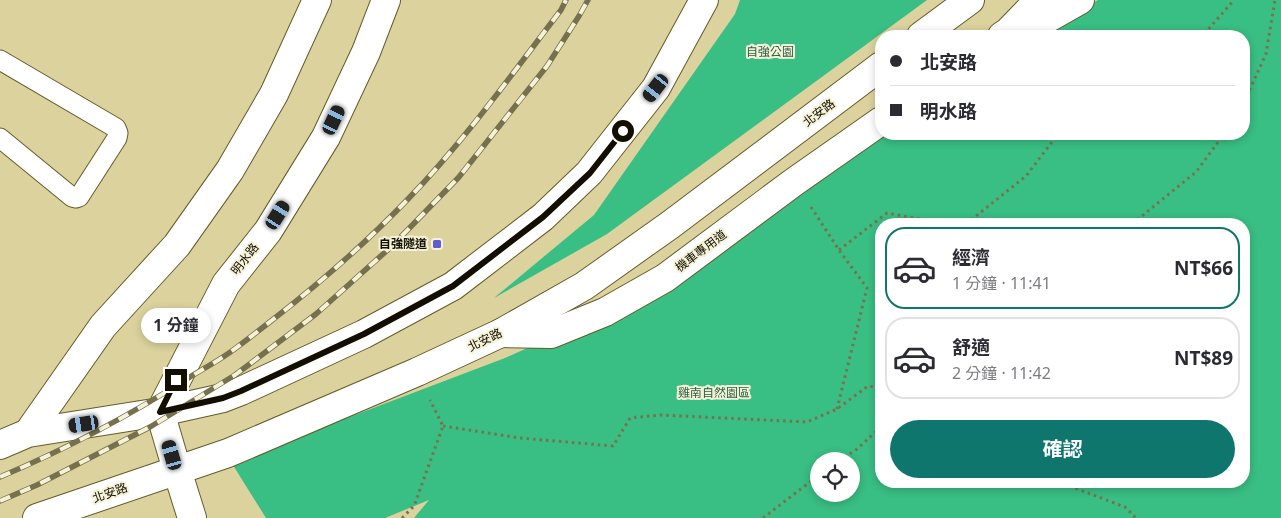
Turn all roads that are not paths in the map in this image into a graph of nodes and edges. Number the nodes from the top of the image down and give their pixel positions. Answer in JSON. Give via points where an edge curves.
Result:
{"nodes":[{"id":1,"x":317,"y":0,"type":"edge"},
{"id":2,"x":386,"y":0,"type":"edge"},
{"id":3,"x":704,"y":0,"type":"edge"},
{"id":4,"x":970,"y":0,"type":"edge"},
{"id":5,"x":1041,"y":0,"type":"edge"},
{"id":6,"x":1080,"y":0,"type":"edge"},
{"id":7,"x":929,"y":30,"type":"edge"},
{"id":8,"x":1009,"y":30,"type":"edge"},
{"id":9,"x":1018,"y":30,"type":"edge"},
{"id":10,"x":0,"y":60,"type":"edge"},
{"id":11,"x":875,"y":71,"type":"edge"},
{"id":12,"x":875,"y":125,"type":"edge"},
{"id":13,"x":0,"y":138,"type":"edge"},
{"id":14,"x":501,"y":332,"type":"junction"},
{"id":15,"x":160,"y":412,"type":"junction"},
{"id":16,"x":28,"y":433,"type":"junction"},
{"id":17,"x":0,"y":445,"type":"edge"},
{"id":18,"x":176,"y":470,"type":"junction"},
{"id":19,"x":37,"y":518,"type":"edge"},
{"id":20,"x":192,"y":518,"type":"edge"}],
"edges":[{"from":1,"to":16,"type":"main road","via":[[274,94],[230,170],[176,245],[103,326]]},
{"from":2,"to":15,"type":"main road","name":"明水路","via":[[366,52],[326,137],[268,231],[226,284]]},
{"from":3,"to":15,"type":"main road","via":[[656,88],[590,173],[543,217],[453,286],[364,334],[241,391]]},
{"from":4,"to":7,"type":"main road"},
{"from":5,"to":8,"type":"main road"},
{"from":6,"to":9,"type":"main road","via":[[1044,22]]},
{"from":10,"to":13,"type":"lane","via":[[116,128],[118,133],[76,198]]},
{"from":11,"to":14,"type":"main road","name":"北安路","via":[[584,286]]},
{"from":12,"to":14,"type":"main road","name":"機車專用道","via":[[665,278],[605,312],[551,334]]},
{"from":14,"to":18,"type":"main road","name":"北安路","via":[[417,372],[228,453]]},
{"from":15,"to":16,"type":"main road"},
{"from":15,"to":18,"type":"main road"},
{"from":16,"to":17,"type":"main road"},
{"from":18,"to":19,"type":"main road","name":"北安路"},
{"from":18,"to":20,"type":"main road"}]}
